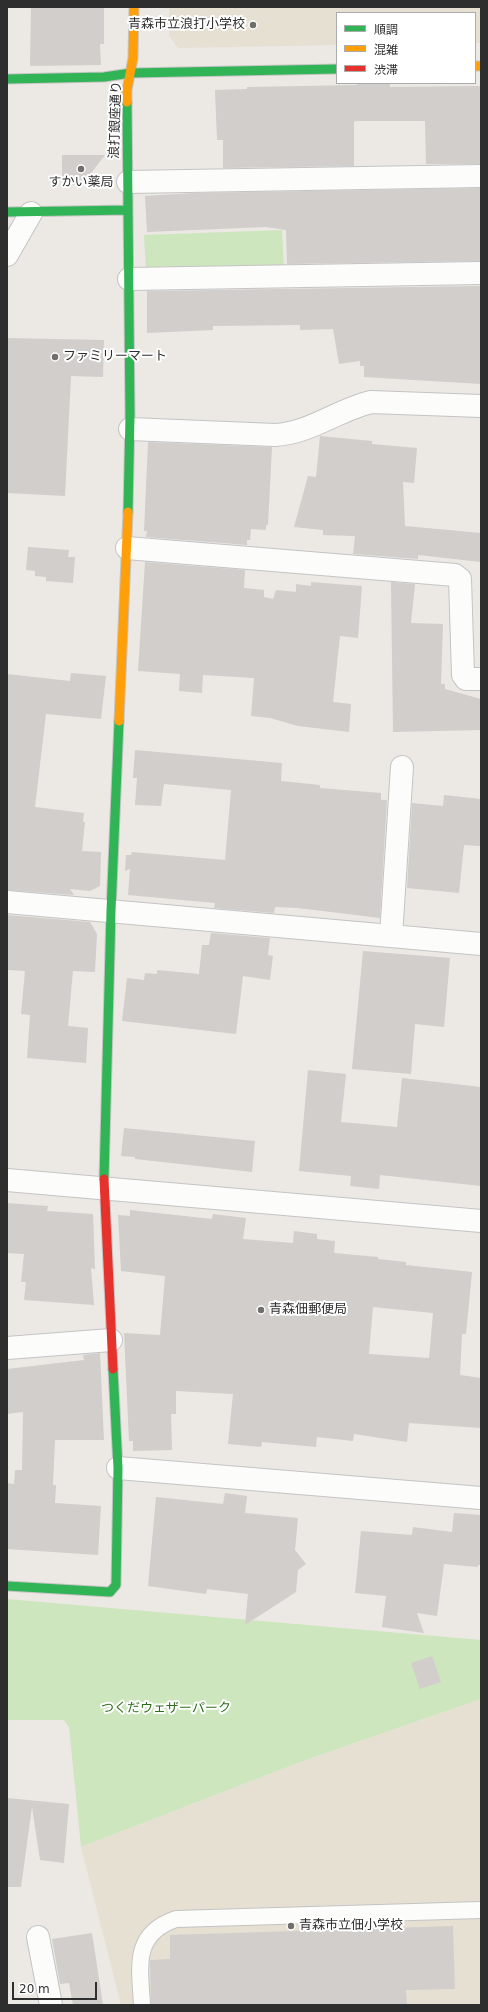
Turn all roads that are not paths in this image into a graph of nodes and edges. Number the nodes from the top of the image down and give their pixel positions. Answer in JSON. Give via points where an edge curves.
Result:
{"nodes":[{"id":1,"x":134,"y":7,"type":"edge"},
{"id":2,"x":336,"y":69,"type":"edge"},
{"id":3,"x":131,"y":73,"type":"junction"},
{"id":4,"x":7,"y":79,"type":"edge"},
{"id":5,"x":481,"y":176,"type":"edge"},
{"id":6,"x":128,"y":182,"type":"junction"},
{"id":7,"x":128,"y":210,"type":"junction"},
{"id":8,"x":7,"y":212,"type":"edge"},
{"id":9,"x":31,"y":213,"type":"junction"},
{"id":10,"x":7,"y":256,"type":"edge"},
{"id":11,"x":481,"y":273,"type":"edge"},
{"id":12,"x":129,"y":279,"type":"junction"},
{"id":13,"x":481,"y":406,"type":"edge"},
{"id":14,"x":130,"y":429,"type":"junction"},
{"id":15,"x":127,"y":548,"type":"junction"},
{"id":16,"x":481,"y":679,"type":"edge"},
{"id":17,"x":402,"y":766,"type":"dead end"},
{"id":18,"x":7,"y":902,"type":"edge"},
{"id":19,"x":111,"y":912,"type":"junction"},
{"id":20,"x":391,"y":936,"type":"junction"},
{"id":21,"x":481,"y":944,"type":"edge"},
{"id":22,"x":7,"y":1180,"type":"edge"},
{"id":23,"x":104,"y":1190,"type":"junction"},
{"id":24,"x":481,"y":1222,"type":"edge"},
{"id":25,"x":111,"y":1340,"type":"junction"},
{"id":26,"x":7,"y":1348,"type":"edge"},
{"id":27,"x":118,"y":1468,"type":"junction"},
{"id":28,"x":481,"y":1498,"type":"edge"},
{"id":29,"x":7,"y":1586,"type":"edge"},
{"id":30,"x":481,"y":1910,"type":"edge"},
{"id":31,"x":38,"y":1936,"type":"dead end"},
{"id":32,"x":51,"y":2005,"type":"edge"},
{"id":33,"x":142,"y":2005,"type":"edge"}],
"edges":[{"from":1,"to":3,"type":"street","name":"浪打銀座通り"},
{"from":2,"to":3,"type":"street"},
{"from":3,"to":4,"type":"street","via":[[104,77]]},
{"from":3,"to":6,"type":"street","name":"浪打銀座通り","via":[[127,90]]},
{"from":5,"to":6,"type":"street"},
{"from":6,"to":7,"type":"street","name":"浪打銀座通り"},
{"from":7,"to":9,"type":"street"},
{"from":7,"to":12,"type":"street","name":"浪打銀座通り"},
{"from":8,"to":9,"type":"street"},
{"from":9,"to":10,"type":"street"},
{"from":11,"to":12,"type":"street"},
{"from":12,"to":14,"type":"street","name":"浪打銀座通り"},
{"from":13,"to":14,"type":"street","via":[[371,402],[292,434]]},
{"from":14,"to":15,"type":"street","name":"浪打銀座通り"},
{"from":15,"to":16,"type":"street","via":[[455,575],[460,579],[463,675],[466,679]]},
{"from":15,"to":19,"type":"street","name":"浪打銀座通り"},
{"from":17,"to":20,"type":"street"},
{"from":18,"to":19,"type":"street"},
{"from":19,"to":20,"type":"street"},
{"from":19,"to":23,"type":"street","name":"浪打銀座通り"},
{"from":20,"to":21,"type":"street"},
{"from":22,"to":23,"type":"street"},
{"from":23,"to":24,"type":"street"},
{"from":23,"to":25,"type":"street","name":"浪打銀座通り"},
{"from":25,"to":26,"type":"street"},
{"from":25,"to":27,"type":"street","name":"浪打銀座通り"},
{"from":27,"to":28,"type":"street"},
{"from":27,"to":29,"type":"street","name":"浪打銀座通り","via":[[116,1585],[110,1592]]},
{"from":30,"to":33,"type":"lane","via":[[176,1919],[164,1923],[145,1942],[140,1956]]},
{"from":31,"to":32,"type":"street"}]}
